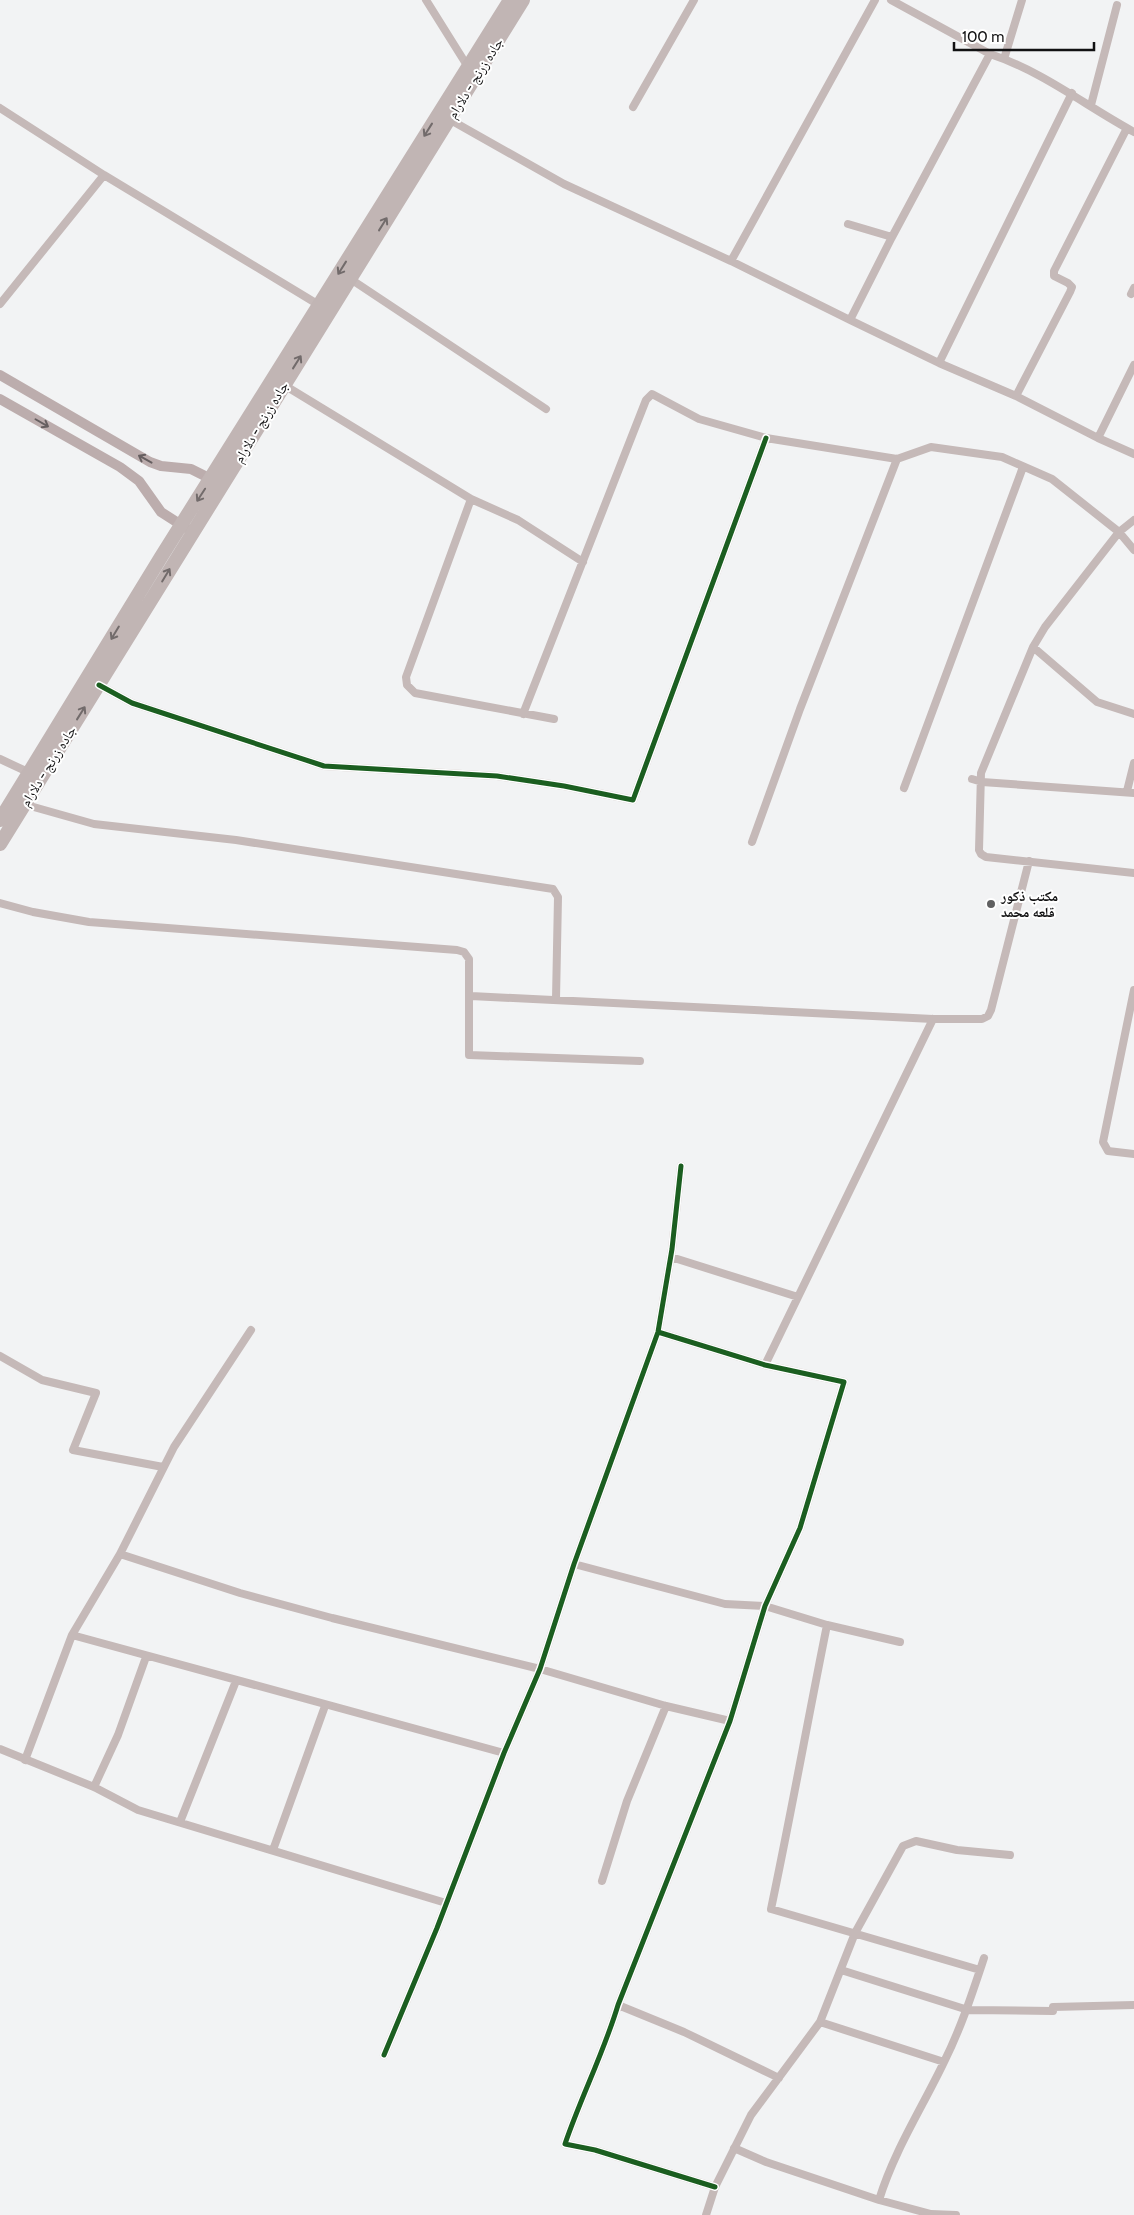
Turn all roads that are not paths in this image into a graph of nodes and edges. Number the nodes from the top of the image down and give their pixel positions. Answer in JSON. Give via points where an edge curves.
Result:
{"nodes":[{"id":1,"x":426,"y":0,"type":"edge"},
{"id":2,"x":510,"y":0,"type":"edge"},
{"id":3,"x":523,"y":0,"type":"edge"},
{"id":4,"x":694,"y":0,"type":"edge"},
{"id":5,"x":875,"y":0,"type":"edge"},
{"id":6,"x":891,"y":0,"type":"edge"},
{"id":7,"x":1022,"y":0,"type":"edge"},
{"id":8,"x":1117,"y":5,"type":"dead end"},
{"id":9,"x":990,"y":54,"type":"junction"},
{"id":10,"x":1004,"y":59,"type":"junction"},
{"id":11,"x":468,"y":67,"type":"junction"},
{"id":12,"x":1072,"y":93,"type":"junction"},
{"id":13,"x":1091,"y":105,"type":"junction"},
{"id":14,"x":633,"y":107,"type":"dead end"},
{"id":15,"x":0,"y":108,"type":"edge"},
{"id":16,"x":444,"y":116,"type":"junction"},
{"id":17,"x":1130,"y":130,"type":"edge"},
{"id":18,"x":104,"y":175,"type":"junction"},
{"id":19,"x":848,"y":224,"type":"dead end"},
{"id":20,"x":892,"y":236,"type":"junction"},
{"id":21,"x":731,"y":261,"type":"junction"},
{"id":22,"x":349,"y":278,"type":"junction"},
{"id":23,"x":0,"y":304,"type":"edge"},
{"id":24,"x":319,"y":305,"type":"junction"},
{"id":25,"x":850,"y":320,"type":"junction"},
{"id":26,"x":939,"y":363,"type":"junction"},
{"id":27,"x":1134,"y":365,"type":"edge"},
{"id":28,"x":0,"y":375,"type":"edge"},
{"id":29,"x":284,"y":385,"type":"junction"},
{"id":30,"x":1016,"y":396,"type":"junction"},
{"id":31,"x":0,"y":399,"type":"edge"},
{"id":32,"x":546,"y":409,"type":"dead end"},
{"id":33,"x":766,"y":438,"type":"junction"},
{"id":34,"x":1098,"y":438,"type":"junction"},
{"id":35,"x":1134,"y":454,"type":"edge"},
{"id":36,"x":897,"y":459,"type":"junction"},
{"id":37,"x":1023,"y":467,"type":"junction"},
{"id":38,"x":217,"y":482,"type":"junction"},
{"id":39,"x":471,"y":499,"type":"junction"},
{"id":40,"x":1134,"y":520,"type":"edge"},
{"id":41,"x":187,"y":529,"type":"junction"},
{"id":42,"x":1119,"y":532,"type":"junction"},
{"id":43,"x":1134,"y":550,"type":"edge"},
{"id":44,"x":583,"y":562,"type":"junction"},
{"id":45,"x":1033,"y":647,"type":"junction"},
{"id":46,"x":99,"y":685,"type":"junction"},
{"id":47,"x":523,"y":714,"type":"junction"},
{"id":48,"x":1134,"y":714,"type":"edge"},
{"id":49,"x":554,"y":719,"type":"dead end"},
{"id":50,"x":0,"y":759,"type":"edge"},
{"id":51,"x":1134,"y":763,"type":"edge"},
{"id":52,"x":28,"y":772,"type":"junction"},
{"id":53,"x":972,"y":779,"type":"dead end"},
{"id":54,"x":982,"y":782,"type":"junction"},
{"id":55,"x":904,"y":788,"type":"dead end"},
{"id":56,"x":1130,"y":792,"type":"edge"},
{"id":57,"x":18,"y":802,"type":"junction"},
{"id":58,"x":0,"y":820,"type":"edge"},
{"id":59,"x":752,"y":842,"type":"dead end"},
{"id":60,"x":0,"y":844,"type":"edge"},
{"id":61,"x":1029,"y":861,"type":"junction"},
{"id":62,"x":1134,"y":873,"type":"edge"},
{"id":63,"x":0,"y":903,"type":"edge"},
{"id":64,"x":1134,"y":990,"type":"edge"},
{"id":65,"x":471,"y":996,"type":"junction"},
{"id":66,"x":556,"y":999,"type":"junction"},
{"id":67,"x":933,"y":1019,"type":"junction"},
{"id":68,"x":640,"y":1061,"type":"dead end"},
{"id":69,"x":1134,"y":1154,"type":"edge"},
{"id":70,"x":681,"y":1166,"type":"dead end"},
{"id":71,"x":671,"y":1257,"type":"junction"},
{"id":72,"x":798,"y":1297,"type":"junction"},
{"id":73,"x":251,"y":1330,"type":"dead end"},
{"id":74,"x":658,"y":1332,"type":"junction"},
{"id":75,"x":0,"y":1356,"type":"edge"},
{"id":76,"x":765,"y":1365,"type":"junction"},
{"id":77,"x":163,"y":1466,"type":"junction"},
{"id":78,"x":120,"y":1554,"type":"junction"},
{"id":79,"x":574,"y":1564,"type":"junction"},
{"id":80,"x":765,"y":1606,"type":"junction"},
{"id":81,"x":827,"y":1625,"type":"junction"},
{"id":82,"x":72,"y":1635,"type":"junction"},
{"id":83,"x":900,"y":1642,"type":"dead end"},
{"id":84,"x":146,"y":1657,"type":"junction"},
{"id":85,"x":540,"y":1669,"type":"junction"},
{"id":86,"x":236,"y":1681,"type":"junction"},
{"id":87,"x":325,"y":1706,"type":"junction"},
{"id":88,"x":666,"y":1706,"type":"junction"},
{"id":89,"x":730,"y":1721,"type":"junction"},
{"id":90,"x":0,"y":1749,"type":"edge"},
{"id":91,"x":504,"y":1753,"type":"junction"},
{"id":92,"x":25,"y":1760,"type":"junction"},
{"id":93,"x":94,"y":1787,"type":"junction"},
{"id":94,"x":180,"y":1822,"type":"junction"},
{"id":95,"x":273,"y":1850,"type":"junction"},
{"id":96,"x":1010,"y":1855,"type":"dead end"},
{"id":97,"x":602,"y":1881,"type":"dead end"},
{"id":98,"x":446,"y":1903,"type":"junction"},
{"id":99,"x":854,"y":1934,"type":"junction"},
{"id":100,"x":984,"y":1958,"type":"dead end"},
{"id":101,"x":841,"y":1970,"type":"junction"},
{"id":102,"x":980,"y":1970,"type":"junction"},
{"id":103,"x":618,"y":2004,"type":"junction"},
{"id":104,"x":1134,"y":2005,"type":"edge"},
{"id":105,"x":968,"y":2010,"type":"junction"},
{"id":106,"x":820,"y":2022,"type":"junction"},
{"id":107,"x":384,"y":2055,"type":"dead end"},
{"id":108,"x":944,"y":2062,"type":"junction"},
{"id":109,"x":779,"y":2078,"type":"junction"},
{"id":110,"x":734,"y":2148,"type":"junction"},
{"id":111,"x":716,"y":2188,"type":"junction"},
{"id":112,"x":878,"y":2200,"type":"junction"},
{"id":113,"x":706,"y":2215,"type":"edge"},
{"id":114,"x":956,"y":2215,"type":"edge"}],
"edges":[{"from":1,"to":11,"type":"street"},
{"from":2,"to":11,"type":"highway","name":"جاده زرنج - دلارام"},
{"from":3,"to":16,"type":"highway","name":"جاده زرنج - دلارام"},
{"from":4,"to":14,"type":"street"},
{"from":5,"to":21,"type":"street"},
{"from":6,"to":9,"type":"street"},
{"from":7,"to":10,"type":"street"},
{"from":8,"to":13,"type":"street"},
{"from":9,"to":10,"type":"street"},
{"from":9,"to":20,"type":"street"},
{"from":10,"to":12,"type":"street"},
{"from":11,"to":16,"type":"highway","name":"جاده زرنج - دلارام"},
{"from":12,"to":13,"type":"street"},
{"from":12,"to":26,"type":"street"},
{"from":13,"to":17,"type":"street"},
{"from":15,"to":18,"type":"street"},
{"from":16,"to":21,"type":"street","via":[[564,184]]},
{"from":22,"to":16,"type":"highway","name":"جاده زرنج - دلارام","one_way":true},
{"from":16,"to":24,"type":"highway","name":"جاده زرنج - دلارام","one_way":true},
{"from":17,"to":30,"type":"street","via":[[1054,271],[1054,276],[1072,287]]},
{"from":18,"to":23,"type":"street"},
{"from":18,"to":24,"type":"street"},
{"from":19,"to":20,"type":"street"},
{"from":20,"to":25,"type":"street"},
{"from":21,"to":25,"type":"street"},
{"from":29,"to":22,"type":"highway","name":"جاده زرنج - دلارام","one_way":true},
{"from":22,"to":32,"type":"street"},
{"from":24,"to":38,"type":"highway","name":"جاده زرنج - دلارام"},
{"from":25,"to":26,"type":"street"},
{"from":26,"to":30,"type":"street"},
{"from":27,"to":34,"type":"street"},
{"from":38,"to":28,"type":"street","one_way":true,"via":[[192,469],[150,462]]},
{"from":29,"to":38,"type":"highway","name":"جاده زرنج - دلارام"},
{"from":29,"to":39,"type":"street"},
{"from":30,"to":34,"type":"street"},
{"from":31,"to":41,"type":"street","one_way":true,"via":[[120,467],[139,481],[161,512]]},
{"from":33,"to":36,"type":"street"},
{"from":33,"to":44,"type":"street","via":[[699,419],[652,394],[646,400]]},
{"from":33,"to":46,"type":"street","via":[[633,800],[497,776],[324,766],[132,703]]},
{"from":34,"to":35,"type":"street"},
{"from":36,"to":37,"type":"street","via":[[931,447],[1002,458]]},
{"from":36,"to":59,"type":"street","via":[[800,708]]},
{"from":37,"to":42,"type":"street","via":[[1052,479]]},
{"from":37,"to":55,"type":"street"},
{"from":38,"to":41,"type":"highway","name":"جاده زرنج - دلارام"},
{"from":39,"to":44,"type":"street","via":[[518,520]]},
{"from":39,"to":47,"type":"street","via":[[406,677],[407,685],[415,694]]},
{"from":40,"to":42,"type":"street"},
{"from":46,"to":41,"type":"highway","name":"جاده زرنج - دلارام","one_way":true},
{"from":41,"to":52,"type":"highway","name":"جاده زرنج - دلارام","one_way":true},
{"from":42,"to":43,"type":"street"},
{"from":42,"to":45,"type":"street"},
{"from":44,"to":47,"type":"street"},
{"from":45,"to":48,"type":"street","via":[[1097,702]]},
{"from":45,"to":54,"type":"street","via":[[981,773]]},
{"from":57,"to":46,"type":"highway","name":"جاده زرنج - دلارام","one_way":true},
{"from":47,"to":49,"type":"street"},
{"from":50,"to":52,"type":"street"},
{"from":51,"to":56,"type":"street"},
{"from":52,"to":57,"type":"highway","name":"جاده زرنج - دلارام"},
{"from":53,"to":54,"type":"street"},
{"from":54,"to":56,"type":"street"},
{"from":54,"to":61,"type":"street","via":[[981,854]]},
{"from":57,"to":58,"type":"highway","name":"جاده زرنج - دلارام"},
{"from":57,"to":60,"type":"highway","name":"جاده زرنج - دلارام"},
{"from":57,"to":66,"type":"street","via":[[94,824],[236,840],[553,889],[558,897]]},
{"from":61,"to":62,"type":"street"},
{"from":61,"to":67,"type":"street","via":[[988,1016],[982,1019]]},
{"from":63,"to":65,"type":"street","via":[[89,922],[457,950],[464,952],[469,959]]},
{"from":64,"to":69,"type":"street","via":[[1103,1142],[1108,1151]]},
{"from":65,"to":66,"type":"street"},
{"from":65,"to":68,"type":"street","via":[[469,1055]]},
{"from":66,"to":67,"type":"street"},
{"from":67,"to":72,"type":"street"},
{"from":70,"to":71,"type":"street"},
{"from":71,"to":72,"type":"street"},
{"from":71,"to":74,"type":"street"},
{"from":72,"to":76,"type":"street"},
{"from":73,"to":77,"type":"street"},
{"from":74,"to":76,"type":"street"},
{"from":74,"to":79,"type":"street"},
{"from":75,"to":77,"type":"street","via":[[42,1380],[96,1394],[73,1450]]},
{"from":76,"to":80,"type":"street","via":[[844,1382],[800,1528]]},
{"from":77,"to":78,"type":"street"},
{"from":78,"to":82,"type":"street"},
{"from":78,"to":85,"type":"street","via":[[240,1593]]},
{"from":79,"to":80,"type":"street","via":[[725,1604]]},
{"from":79,"to":85,"type":"street"},
{"from":80,"to":81,"type":"street"},
{"from":80,"to":89,"type":"street"},
{"from":81,"to":83,"type":"street"},
{"from":81,"to":99,"type":"street","via":[[771,1909]]},
{"from":82,"to":84,"type":"street"},
{"from":82,"to":92,"type":"street"},
{"from":84,"to":86,"type":"street"},
{"from":84,"to":93,"type":"street","via":[[118,1735]]},
{"from":85,"to":88,"type":"street"},
{"from":85,"to":91,"type":"street"},
{"from":86,"to":87,"type":"street"},
{"from":86,"to":94,"type":"street"},
{"from":87,"to":91,"type":"street"},
{"from":87,"to":95,"type":"street"},
{"from":88,"to":89,"type":"street"},
{"from":88,"to":97,"type":"street","via":[[627,1801]]},
{"from":89,"to":103,"type":"street"},
{"from":90,"to":92,"type":"street"},
{"from":91,"to":98,"type":"street"},
{"from":92,"to":93,"type":"street"},
{"from":93,"to":94,"type":"street","via":[[138,1810]]},
{"from":94,"to":95,"type":"street"},
{"from":95,"to":98,"type":"street"},
{"from":96,"to":99,"type":"street","via":[[957,1850],[916,1841],[903,1846]]},
{"from":98,"to":107,"type":"street"},
{"from":99,"to":101,"type":"street"},
{"from":99,"to":102,"type":"street"},
{"from":100,"to":102,"type":"street"},
{"from":101,"to":105,"type":"street"},
{"from":101,"to":106,"type":"street"},
{"from":102,"to":105,"type":"street"},
{"from":103,"to":109,"type":"street"},
{"from":103,"to":111,"type":"street","via":[[565,2144],[595,2150]]},
{"from":104,"to":105,"type":"street","via":[[1053,2007],[1053,2011]]},
{"from":105,"to":108,"type":"street"},
{"from":106,"to":108,"type":"street"},
{"from":106,"to":109,"type":"street"},
{"from":108,"to":112,"type":"street","via":[[886,2175]]},
{"from":109,"to":110,"type":"street","via":[[751,2115]]},
{"from":110,"to":111,"type":"street"},
{"from":110,"to":112,"type":"street"},
{"from":111,"to":113,"type":"street"},
{"from":112,"to":114,"type":"street","via":[[932,2214]]}]}
